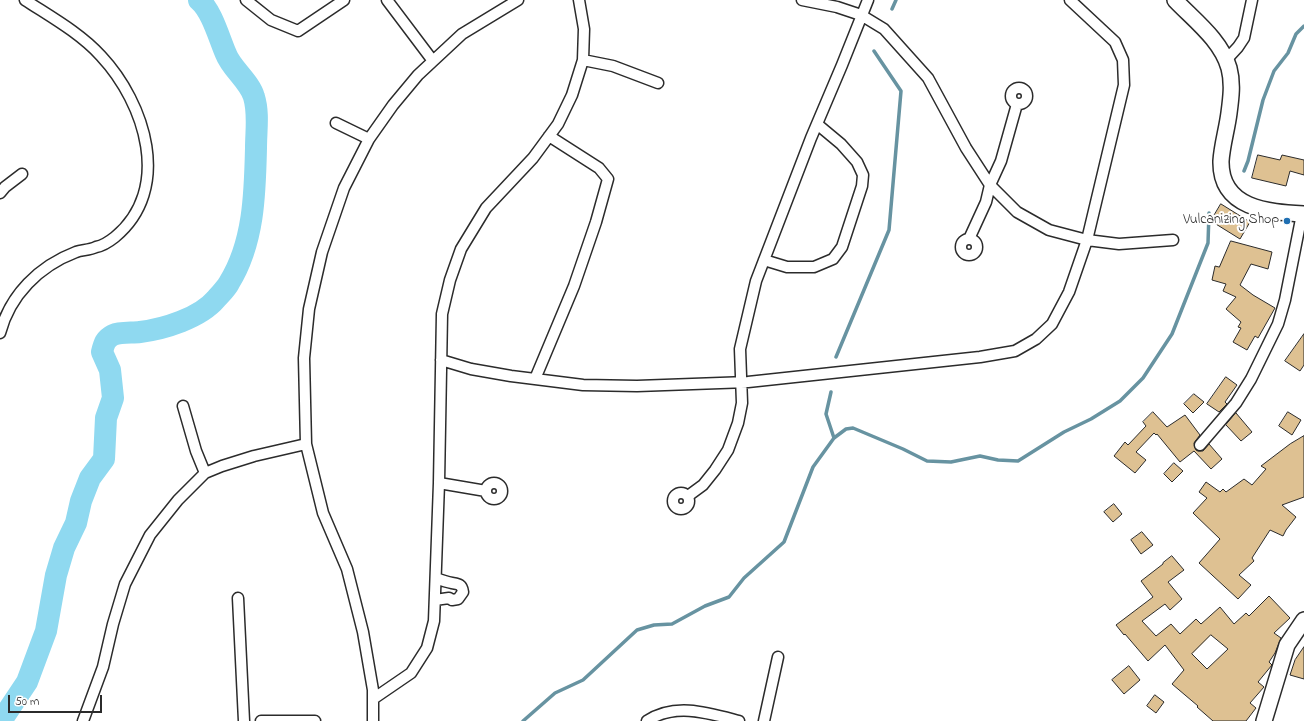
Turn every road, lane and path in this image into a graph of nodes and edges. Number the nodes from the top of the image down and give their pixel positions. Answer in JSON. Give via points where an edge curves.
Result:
{"nodes":[{"id":1,"x":25,"y":0,"type":"edge"},
{"id":2,"x":246,"y":0,"type":"edge"},
{"id":3,"x":344,"y":0,"type":"edge"},
{"id":4,"x":387,"y":0,"type":"edge"},
{"id":5,"x":518,"y":0,"type":"edge"},
{"id":6,"x":578,"y":0,"type":"edge"},
{"id":7,"x":802,"y":0,"type":"edge"},
{"id":8,"x":868,"y":0,"type":"edge"},
{"id":9,"x":1070,"y":0,"type":"edge"},
{"id":10,"x":1175,"y":0,"type":"edge"},
{"id":11,"x":1252,"y":0,"type":"edge"},
{"id":12,"x":861,"y":15,"type":"junction"},
{"id":13,"x":583,"y":60,"type":"junction"},
{"id":14,"x":1226,"y":60,"type":"junction"},
{"id":15,"x":433,"y":61,"type":"junction"},
{"id":16,"x":658,"y":83,"type":"dead end"},
{"id":17,"x":1017,"y":104,"type":"dead end"},
{"id":18,"x":336,"y":123,"type":"dead end"},
{"id":19,"x":817,"y":124,"type":"junction"},
{"id":20,"x":549,"y":136,"type":"junction"},
{"id":21,"x":369,"y":139,"type":"junction"},
{"id":22,"x":22,"y":174,"type":"dead end"},
{"id":23,"x":990,"y":185,"type":"junction"},
{"id":24,"x":0,"y":193,"type":"edge"},
{"id":25,"x":1303,"y":214,"type":"edge"},
{"id":26,"x":969,"y":238,"type":"dead end"},
{"id":27,"x":1087,"y":240,"type":"junction"},
{"id":28,"x":1173,"y":240,"type":"dead end"},
{"id":29,"x":764,"y":260,"type":"junction"},
{"id":30,"x":0,"y":333,"type":"edge"},
{"id":31,"x":441,"y":360,"type":"junction"},
{"id":32,"x":535,"y":379,"type":"junction"},
{"id":33,"x":740,"y":383,"type":"junction"},
{"id":34,"x":183,"y":406,"type":"dead end"},
{"id":35,"x":306,"y":444,"type":"junction"},
{"id":36,"x":1200,"y":445,"type":"dead end"},
{"id":37,"x":205,"y":473,"type":"junction"},
{"id":38,"x":440,"y":483,"type":"junction"},
{"id":39,"x":486,"y":491,"type":"dead end"},
{"id":40,"x":688,"y":496,"type":"dead end"},
{"id":41,"x":436,"y":578,"type":"junction"},
{"id":42,"x":238,"y":598,"type":"dead end"},
{"id":43,"x":435,"y":600,"type":"junction"},
{"id":44,"x":1304,"y":620,"type":"edge"},
{"id":45,"x":778,"y":656,"type":"dead end"},
{"id":46,"x":373,"y":699,"type":"junction"},
{"id":47,"x":83,"y":721,"type":"edge"},
{"id":48,"x":244,"y":721,"type":"edge"},
{"id":49,"x":261,"y":721,"type":"edge"},
{"id":50,"x":315,"y":721,"type":"edge"},
{"id":51,"x":373,"y":721,"type":"edge"},
{"id":52,"x":647,"y":721,"type":"edge"},
{"id":53,"x":739,"y":721,"type":"edge"},
{"id":54,"x":764,"y":721,"type":"edge"},
{"id":55,"x":1264,"y":721,"type":"edge"}],
"edges":[{"from":1,"to":30,"type":"street","via":[[83,39],[114,71],[124,86],[142,127],[149,171],[140,205],[129,222],[114,237],[98,247],[76,252],[36,274],[12,302]]},
{"from":2,"to":3,"type":"street","via":[[271,20],[298,31]]},
{"from":4,"to":15,"type":"street"},
{"from":5,"to":15,"type":"street","via":[[462,34]]},
{"from":6,"to":13,"type":"street","via":[[584,29]]},
{"from":7,"to":12,"type":"street"},
{"from":8,"to":12,"type":"street"},
{"from":9,"to":27,"type":"street","via":[[1115,42],[1123,60],[1124,85]]},
{"from":10,"to":14,"type":"main road","via":[[1198,22]]},
{"from":11,"to":14,"type":"street","via":[[1244,38]]},
{"from":12,"to":19,"type":"street"},
{"from":12,"to":23,"type":"street","via":[[884,29],[928,78],[966,148]]},
{"from":13,"to":16,"type":"street","via":[[613,66]]},
{"from":13,"to":20,"type":"street","via":[[572,95]]},
{"from":14,"to":25,"type":"main road","via":[[1231,77],[1232,96],[1221,160],[1225,185],[1236,198],[1254,208]]},
{"from":15,"to":21,"type":"street","via":[[393,105]]},
{"from":17,"to":23,"type":"street","via":[[1001,161]]},
{"from":18,"to":21,"type":"street"},
{"from":19,"to":29,"type":"street"},
{"from":19,"to":29,"type":"street","via":[[857,162],[863,175],[862,186],[842,247],[833,259],[814,267],[788,267]]},
{"from":20,"to":31,"type":"street","via":[[534,158],[486,208],[461,249],[442,314]]},
{"from":20,"to":32,"type":"street","via":[[599,168],[608,179],[574,286]]},
{"from":21,"to":35,"type":"street","via":[[344,188],[322,252],[309,309],[304,358]]},
{"from":22,"to":24,"type":"street"},
{"from":23,"to":26,"type":"street","via":[[986,202]]},
{"from":23,"to":27,"type":"street","via":[[1017,212],[1049,230]]},
{"from":25,"to":36,"type":"street","via":[[1278,324],[1240,397]]},
{"from":27,"to":28,"type":"street","via":[[1119,244]]},
{"from":27,"to":33,"type":"street","via":[[1069,292],[1052,324],[1036,339],[1015,351]]},
{"from":29,"to":33,"type":"street","via":[[756,281],[740,349]]},
{"from":31,"to":32,"type":"street","via":[[471,369]]},
{"from":31,"to":38,"type":"street"},
{"from":32,"to":33,"type":"street","via":[[583,385]]},
{"from":33,"to":40,"type":"street","via":[[742,403],[728,450],[703,485]]},
{"from":34,"to":37,"type":"street"},
{"from":35,"to":37,"type":"street","via":[[254,456]]},
{"from":35,"to":46,"type":"street","via":[[323,513],[347,569],[363,632]]},
{"from":37,"to":47,"type":"street","via":[[178,500],[150,535],[125,584],[112,624],[103,666]]},
{"from":38,"to":39,"type":"street"},
{"from":38,"to":41,"type":"street"},
{"from":41,"to":43,"type":"street"},
{"from":41,"to":43,"type":"street","via":[[457,583],[463,592],[458,599]]},
{"from":42,"to":48,"type":"street"},
{"from":43,"to":46,"type":"street","via":[[434,621],[427,648],[411,673]]},
{"from":44,"to":55,"type":"main road","via":[[1287,645]]},
{"from":45,"to":54,"type":"street"},
{"from":46,"to":51,"type":"street"},
{"from":49,"to":50,"type":"street"},
{"from":52,"to":53,"type":"street","via":[[664,713],[685,710]]}]}
